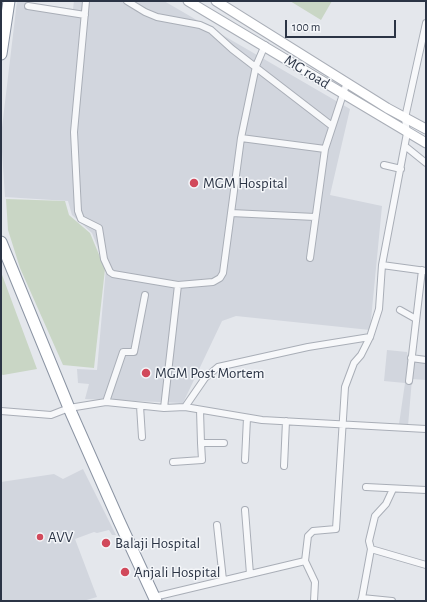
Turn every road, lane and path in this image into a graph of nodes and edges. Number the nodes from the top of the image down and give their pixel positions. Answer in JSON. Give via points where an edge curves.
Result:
{"nodes":[{"id":1,"x":8,"y":1,"type":"edge"},
{"id":2,"x":86,"y":1,"type":"edge"},
{"id":3,"x":128,"y":1,"type":"edge"},
{"id":4,"x":188,"y":1,"type":"edge"},
{"id":5,"x":216,"y":1,"type":"edge"},
{"id":6,"x":228,"y":4,"type":"edge"},
{"id":7,"x":28,"y":6,"type":"dead end"},
{"id":8,"x":85,"y":15,"type":"junction"},
{"id":9,"x":426,"y":26,"type":"edge"},
{"id":10,"x":2,"y":41,"type":"edge"},
{"id":11,"x":265,"y":45,"type":"junction"},
{"id":12,"x":1,"y":54,"type":"edge"},
{"id":13,"x":419,"y":55,"type":"junction"},
{"id":14,"x":426,"y":57,"type":"edge"},
{"id":15,"x":256,"y":66,"type":"junction"},
{"id":16,"x":347,"y":82,"type":"junction"},
{"id":17,"x":342,"y":94,"type":"junction"},
{"id":18,"x":405,"y":118,"type":"junction"},
{"id":19,"x":332,"y":126,"type":"junction"},
{"id":20,"x":426,"y":129,"type":"edge"},
{"id":21,"x":407,"y":133,"type":"junction"},
{"id":22,"x":241,"y":138,"type":"junction"},
{"id":23,"x":426,"y":143,"type":"edge"},
{"id":24,"x":405,"y":146,"type":"junction"},
{"id":25,"x":325,"y":149,"type":"junction"},
{"id":26,"x":426,"y":163,"type":"edge"},
{"id":27,"x":384,"y":165,"type":"dead end"},
{"id":28,"x":401,"y":168,"type":"junction"},
{"id":29,"x":230,"y":213,"type":"junction"},
{"id":30,"x":315,"y":217,"type":"junction"},
{"id":31,"x":1,"y":242,"type":"edge"},
{"id":32,"x":310,"y":258,"type":"dead end"},
{"id":33,"x":382,"y":265,"type":"junction"},
{"id":34,"x":424,"y":271,"type":"edge"},
{"id":35,"x":178,"y":285,"type":"junction"},
{"id":36,"x":145,"y":295,"type":"dead end"},
{"id":37,"x":400,"y":310,"type":"dead end"},
{"id":38,"x":416,"y":318,"type":"junction"},
{"id":39,"x":370,"y":337,"type":"junction"},
{"id":40,"x":411,"y":358,"type":"junction"},
{"id":41,"x":426,"y":360,"type":"edge"},
{"id":42,"x":409,"y":381,"type":"dead end"},
{"id":43,"x":106,"y":402,"type":"junction"},
{"id":44,"x":140,"y":406,"type":"junction"},
{"id":45,"x":185,"y":407,"type":"junction"},
{"id":46,"x":70,"y":408,"type":"junction"},
{"id":47,"x":164,"y":408,"type":"junction"},
{"id":48,"x":200,"y":410,"type":"junction"},
{"id":49,"x":1,"y":411,"type":"edge"},
{"id":50,"x":247,"y":418,"type":"junction"},
{"id":51,"x":286,"y":421,"type":"junction"},
{"id":52,"x":343,"y":423,"type":"junction"},
{"id":53,"x":426,"y":429,"type":"edge"},
{"id":54,"x":142,"y":437,"type":"dead end"},
{"id":55,"x":201,"y":443,"type":"junction"},
{"id":56,"x":224,"y":443,"type":"dead end"},
{"id":57,"x":245,"y":460,"type":"dead end"},
{"id":58,"x":173,"y":462,"type":"dead end"},
{"id":59,"x":284,"y":466,"type":"dead end"},
{"id":60,"x":366,"y":487,"type":"dead end"},
{"id":61,"x":393,"y":489,"type":"junction"},
{"id":62,"x":426,"y":490,"type":"edge"},
{"id":63,"x":245,"y":510,"type":"dead end"},
{"id":64,"x":217,"y":525,"type":"dead end"},
{"id":65,"x":371,"y":550,"type":"junction"},
{"id":66,"x":305,"y":562,"type":"junction"},
{"id":67,"x":426,"y":565,"type":"edge"},
{"id":68,"x":250,"y":574,"type":"junction"},
{"id":69,"x":224,"y":580,"type":"junction"},
{"id":70,"x":155,"y":600,"type":"edge"},
{"id":71,"x":361,"y":600,"type":"edge"},
{"id":72,"x":314,"y":601,"type":"edge"},
{"id":73,"x":392,"y":601,"type":"edge"}],
"edges":[{"from":1,"to":10,"type":"highway"},
{"from":2,"to":8,"type":"street"},
{"from":3,"to":15,"type":"street","via":[[145,12],[205,27]]},
{"from":4,"to":11,"type":"main road","name":"MG road"},
{"from":5,"to":6,"type":"main road","name":"MG road"},
{"from":6,"to":16,"type":"main road","name":"MG road"},
{"from":7,"to":8,"type":"street"},
{"from":8,"to":35,"type":"street","via":[[74,132],[79,216],[99,228],[104,259],[110,272]]},
{"from":9,"to":13,"type":"street"},
{"from":10,"to":12,"type":"highway"},
{"from":11,"to":15,"type":"street"},
{"from":11,"to":17,"type":"main road","name":"MG road"},
{"from":13,"to":14,"type":"street"},
{"from":13,"to":18,"type":"street"},
{"from":15,"to":19,"type":"street"},
{"from":15,"to":22,"type":"street"},
{"from":16,"to":17,"type":"street"},
{"from":16,"to":18,"type":"main road","name":"MG road"},
{"from":17,"to":19,"type":"street"},
{"from":17,"to":21,"type":"main road","name":"MG road"},
{"from":18,"to":20,"type":"main road","name":"MG road"},
{"from":18,"to":21,"type":"street"},
{"from":19,"to":25,"type":"street"},
{"from":21,"to":23,"type":"main road","name":"MG road"},
{"from":21,"to":24,"type":"street"},
{"from":22,"to":25,"type":"street"},
{"from":22,"to":29,"type":"street"},
{"from":24,"to":26,"type":"street"},
{"from":24,"to":28,"type":"street"},
{"from":25,"to":30,"type":"street"},
{"from":27,"to":28,"type":"street"},
{"from":28,"to":33,"type":"street"},
{"from":29,"to":30,"type":"street"},
{"from":29,"to":35,"type":"street","via":[[223,273],[220,278],[213,282]]},
{"from":30,"to":32,"type":"street"},
{"from":31,"to":46,"type":"highway"},
{"from":33,"to":34,"type":"street"},
{"from":33,"to":39,"type":"street","via":[[379,309]]},
{"from":34,"to":38,"type":"street"},
{"from":35,"to":47,"type":"street"},
{"from":36,"to":43,"type":"street","via":[[134,352],[123,352]]},
{"from":37,"to":38,"type":"street"},
{"from":38,"to":40,"type":"street"},
{"from":39,"to":45,"type":"street","via":[[308,347],[218,367],[205,378]]},
{"from":39,"to":52,"type":"street","via":[[354,363],[345,387]]},
{"from":40,"to":41,"type":"street"},
{"from":40,"to":42,"type":"street"},
{"from":43,"to":44,"type":"street"},
{"from":43,"to":46,"type":"street"},
{"from":44,"to":47,"type":"street"},
{"from":44,"to":54,"type":"street"},
{"from":45,"to":47,"type":"street"},
{"from":45,"to":48,"type":"street"},
{"from":46,"to":49,"type":"street","via":[[51,415]]},
{"from":46,"to":70,"type":"highway"},
{"from":48,"to":50,"type":"street"},
{"from":48,"to":55,"type":"street"},
{"from":50,"to":51,"type":"street"},
{"from":50,"to":57,"type":"street"},
{"from":51,"to":52,"type":"street"},
{"from":51,"to":59,"type":"street"},
{"from":52,"to":53,"type":"street"},
{"from":52,"to":66,"type":"street","via":[[336,529],[311,532],[308,536]]},
{"from":55,"to":56,"type":"street"},
{"from":55,"to":58,"type":"street","via":[[202,460]]},
{"from":60,"to":61,"type":"street"},
{"from":61,"to":62,"type":"street"},
{"from":61,"to":65,"type":"street","via":[[386,504],[375,516],[369,541]]},
{"from":63,"to":68,"type":"street"},
{"from":64,"to":69,"type":"street"},
{"from":65,"to":67,"type":"street"},
{"from":65,"to":71,"type":"street"},
{"from":66,"to":68,"type":"street"},
{"from":66,"to":72,"type":"street","via":[[315,582]]},
{"from":68,"to":69,"type":"street"},
{"from":69,"to":70,"type":"street"},
{"from":71,"to":73,"type":"street"}]}
